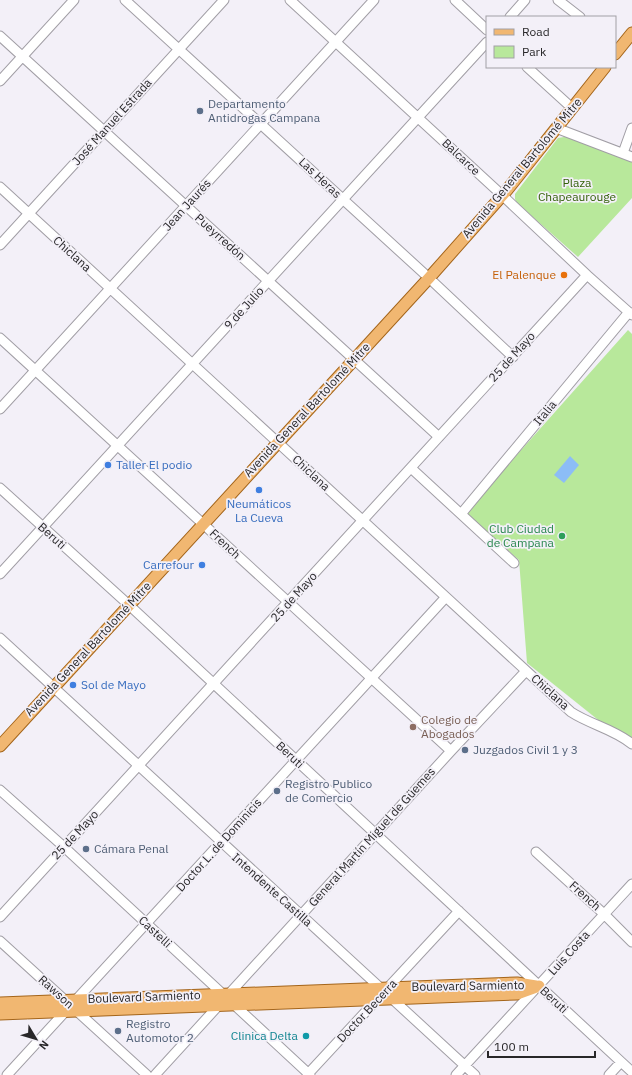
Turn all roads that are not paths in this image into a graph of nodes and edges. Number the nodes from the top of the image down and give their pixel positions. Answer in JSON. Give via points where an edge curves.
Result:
{"nodes":[{"id":1,"x":74,"y":0,"type":"edge"},
{"id":2,"x":125,"y":0,"type":"edge"},
{"id":3,"x":224,"y":0,"type":"edge"},
{"id":4,"x":290,"y":0,"type":"edge"},
{"id":5,"x":374,"y":0,"type":"edge"},
{"id":6,"x":455,"y":0,"type":"edge"},
{"id":7,"x":525,"y":0,"type":"edge"},
{"id":8,"x":558,"y":0,"type":"edge"},
{"id":9,"x":511,"y":16,"type":"edge"},
{"id":10,"x":579,"y":16,"type":"edge"},
{"id":11,"x":486,"y":29,"type":"edge"},
{"id":12,"x":632,"y":33,"type":"edge"},
{"id":13,"x":0,"y":36,"type":"edge"},
{"id":14,"x":336,"y":42,"type":"junction"},
{"id":15,"x":486,"y":43,"type":"edge"},
{"id":16,"x":179,"y":49,"type":"junction"},
{"id":17,"x":616,"y":49,"type":"edge"},
{"id":18,"x":22,"y":56,"type":"junction"},
{"id":19,"x":528,"y":68,"type":"edge"},
{"id":20,"x":604,"y":68,"type":"edge"},
{"id":21,"x":0,"y":81,"type":"edge"},
{"id":22,"x":572,"y":108,"type":"junction"},
{"id":23,"x":418,"y":118,"type":"junction"},
{"id":24,"x":261,"y":124,"type":"junction"},
{"id":25,"x":556,"y":128,"type":"junction"},
{"id":26,"x":632,"y":128,"type":"edge"},
{"id":27,"x":104,"y":131,"type":"junction"},
{"id":28,"x":622,"y":153,"type":"junction"},
{"id":29,"x":632,"y":156,"type":"edge"},
{"id":30,"x":0,"y":187,"type":"edge"},
{"id":31,"x":503,"y":196,"type":"junction"},
{"id":32,"x":343,"y":199,"type":"junction"},
{"id":33,"x":186,"y":206,"type":"junction"},
{"id":34,"x":29,"y":214,"type":"junction"},
{"id":35,"x":0,"y":245,"type":"edge"},
{"id":36,"x":587,"y":276,"type":"junction"},
{"id":37,"x":429,"y":278,"type":"junction"},
{"id":38,"x":268,"y":281,"type":"junction"},
{"id":39,"x":110,"y":288,"type":"junction"},
{"id":40,"x":630,"y":313,"type":"edge"},
{"id":41,"x":0,"y":338,"type":"edge"},
{"id":42,"x":513,"y":357,"type":"junction"},
{"id":43,"x":354,"y":359,"type":"junction"},
{"id":44,"x":192,"y":364,"type":"junction"},
{"id":45,"x":36,"y":370,"type":"junction"},
{"id":46,"x":0,"y":409,"type":"edge"},
{"id":47,"x":440,"y":437,"type":"junction"},
{"id":48,"x":278,"y":442,"type":"junction"},
{"id":49,"x":118,"y":446,"type":"junction"},
{"id":50,"x":411,"y":468,"type":"junction"},
{"id":51,"x":0,"y":488,"type":"edge"},
{"id":52,"x":461,"y":514,"type":"junction"},
{"id":53,"x":363,"y":521,"type":"junction"},
{"id":54,"x":203,"y":524,"type":"junction"},
{"id":55,"x":43,"y":527,"type":"junction"},
{"id":56,"x":514,"y":563,"type":"dead end"},
{"id":57,"x":0,"y":574,"type":"edge"},
{"id":58,"x":446,"y":597,"type":"junction"},
{"id":59,"x":289,"y":603,"type":"junction"},
{"id":60,"x":129,"y":605,"type":"junction"},
{"id":61,"x":0,"y":638,"type":"edge"},
{"id":62,"x":526,"y":670,"type":"junction"},
{"id":63,"x":372,"y":678,"type":"junction"},
{"id":64,"x":214,"y":684,"type":"junction"},
{"id":65,"x":53,"y":688,"type":"junction"},
{"id":66,"x":632,"y":744,"type":"edge"},
{"id":67,"x":0,"y":746,"type":"edge"},
{"id":68,"x":451,"y":751,"type":"junction"},
{"id":69,"x":296,"y":760,"type":"junction"},
{"id":70,"x":138,"y":766,"type":"junction"},
{"id":71,"x":0,"y":790,"type":"edge"},
{"id":72,"x":376,"y":834,"type":"junction"},
{"id":73,"x":221,"y":843,"type":"junction"},
{"id":74,"x":64,"y":847,"type":"junction"},
{"id":75,"x":536,"y":852,"type":"dead end"},
{"id":76,"x":632,"y":884,"type":"edge"},
{"id":77,"x":459,"y":911,"type":"junction"},
{"id":78,"x":604,"y":914,"type":"junction"},
{"id":79,"x":301,"y":915,"type":"junction"},
{"id":80,"x":0,"y":917,"type":"edge"},
{"id":81,"x":146,"y":924,"type":"junction"},
{"id":82,"x":0,"y":941,"type":"edge"},
{"id":83,"x":632,"y":942,"type":"edge"},
{"id":84,"x":539,"y":986,"type":"junction"},
{"id":85,"x":384,"y":993,"type":"junction"},
{"id":86,"x":226,"y":999,"type":"junction"},
{"id":87,"x":0,"y":1003,"type":"edge"},
{"id":88,"x":70,"y":1005,"type":"junction"},
{"id":89,"x":0,"y":1014,"type":"edge"},
{"id":90,"x":621,"y":1062,"type":"junction"},
{"id":91,"x":465,"y":1066,"type":"junction"},
{"id":92,"x":632,"y":1072,"type":"edge"},
{"id":93,"x":308,"y":1074,"type":"edge"},
{"id":94,"x":7,"y":1075,"type":"edge"},
{"id":95,"x":147,"y":1075,"type":"edge"},
{"id":96,"x":155,"y":1075,"type":"edge"},
{"id":97,"x":456,"y":1075,"type":"edge"},
{"id":98,"x":475,"y":1075,"type":"edge"},
{"id":99,"x":609,"y":1075,"type":"edge"}],
"edges":[{"from":1,"to":18,"type":"street"},
{"from":2,"to":16,"type":"street","name":"Las Heras"},
{"from":3,"to":16,"type":"street","name":"José Manuel Estrada"},
{"from":4,"to":14,"type":"street","name":"Balcarce"},
{"from":5,"to":14,"type":"street","name":"Jean Jaurés"},
{"from":6,"to":11,"type":"street"},
{"from":7,"to":9,"type":"street"},
{"from":8,"to":10,"type":"street"},
{"from":12,"to":17,"type":"main road"},
{"from":13,"to":18,"type":"street","name":"Pueyrredón"},
{"from":14,"to":23,"type":"street","name":"Balcarce"},
{"from":14,"to":24,"type":"street","name":"Jean Jaurés"},
{"from":15,"to":23,"type":"street","name":"9 de Julio"},
{"from":16,"to":24,"type":"street","name":"Las Heras"},
{"from":16,"to":27,"type":"street","name":"José Manuel Estrada"},
{"from":18,"to":21,"type":"street"},
{"from":18,"to":27,"type":"street","name":"Pueyrredón"},
{"from":19,"to":22,"type":"street"},
{"from":20,"to":22,"type":"main road","name":"Avenida General Bartolomé Mitre"},
{"from":22,"to":25,"type":"main road","name":"Avenida General Bartolomé Mitre"},
{"from":23,"to":31,"type":"street","name":"Balcarce"},
{"from":23,"to":32,"type":"street","name":"9 de Julio"},
{"from":24,"to":32,"type":"street","name":"Las Heras"},
{"from":24,"to":33,"type":"street","name":"Jean Jaurés"},
{"from":25,"to":28,"type":"street"},
{"from":25,"to":31,"type":"main road","name":"Avenida General Bartolomé Mitre"},
{"from":26,"to":28,"type":"street"},
{"from":27,"to":33,"type":"street","name":"Pueyrredón"},
{"from":27,"to":34,"type":"street","name":"José Manuel Estrada"},
{"from":28,"to":29,"type":"street"},
{"from":30,"to":34,"type":"street","name":"Chiclana"},
{"from":31,"to":36,"type":"street","name":"Balcarce"},
{"from":31,"to":37,"type":"main road","name":"Avenida General Bartolomé Mitre"},
{"from":32,"to":37,"type":"street","name":"Las Heras"},
{"from":32,"to":38,"type":"street","name":"9 de Julio"},
{"from":33,"to":38,"type":"street","name":"Pueyrredón"},
{"from":33,"to":39,"type":"street","name":"Jean Jaurés"},
{"from":34,"to":35,"type":"street","name":"José Manuel Estrada"},
{"from":34,"to":39,"type":"street","name":"Chiclana"},
{"from":36,"to":40,"type":"street","name":"Balcarce"},
{"from":36,"to":42,"type":"street","name":"25 de Mayo"},
{"from":37,"to":42,"type":"street","name":"Las Heras"},
{"from":37,"to":43,"type":"main road","name":"Avenida General Bartolomé Mitre"},
{"from":38,"to":43,"type":"street","name":"Pueyrredón"},
{"from":38,"to":44,"type":"street","name":"9 de Julio"},
{"from":39,"to":44,"type":"street","name":"Chiclana"},
{"from":39,"to":45,"type":"street","name":"Jean Jaurés"},
{"from":40,"to":52,"type":"street","name":"Italia"},
{"from":41,"to":45,"type":"street","name":"French"},
{"from":42,"to":47,"type":"street","name":"25 de Mayo"},
{"from":43,"to":47,"type":"street","name":"Pueyrredón"},
{"from":43,"to":48,"type":"main road","name":"Avenida General Bartolomé Mitre"},
{"from":44,"to":48,"type":"street","name":"Chiclana"},
{"from":44,"to":49,"type":"street","name":"9 de Julio"},
{"from":45,"to":46,"type":"street","name":"Jean Jaurés"},
{"from":45,"to":49,"type":"street","name":"French"},
{"from":47,"to":50,"type":"street","name":"25 de Mayo"},
{"from":48,"to":53,"type":"street","name":"Chiclana"},
{"from":48,"to":54,"type":"main road","name":"Avenida General Bartolomé Mitre"},
{"from":49,"to":54,"type":"street","name":"French"},
{"from":49,"to":55,"type":"street","name":"9 de Julio"},
{"from":50,"to":52,"type":"street"},
{"from":50,"to":53,"type":"street","name":"25 de Mayo"},
{"from":51,"to":55,"type":"street","name":"Beruti"},
{"from":52,"to":56,"type":"street"},
{"from":53,"to":58,"type":"street","name":"Chiclana"},
{"from":53,"to":59,"type":"street","name":"25 de Mayo"},
{"from":54,"to":59,"type":"street","name":"French"},
{"from":54,"to":60,"type":"main road","name":"Avenida General Bartolomé Mitre"},
{"from":55,"to":57,"type":"street","name":"9 de Julio"},
{"from":55,"to":60,"type":"street","name":"Beruti"},
{"from":58,"to":62,"type":"street","name":"Chiclana"},
{"from":58,"to":63,"type":"street","name":"Doctor L. de Dominicis"},
{"from":59,"to":63,"type":"street","name":"French"},
{"from":59,"to":64,"type":"street","name":"25 de Mayo"},
{"from":60,"to":64,"type":"street","name":"Beruti"},
{"from":60,"to":65,"type":"main road","name":"Avenida General Bartolomé Mitre"},
{"from":61,"to":65,"type":"street","name":"Intendente Castilla"},
{"from":62,"to":66,"type":"street","name":"Chiclana","via":[[571,712],[617,733]]},
{"from":62,"to":68,"type":"street","name":"General Martín Miguel de Güemes"},
{"from":63,"to":68,"type":"street","name":"French"},
{"from":63,"to":69,"type":"street","name":"Doctor L. de Dominicis"},
{"from":64,"to":69,"type":"street","name":"Beruti"},
{"from":64,"to":70,"type":"street","name":"25 de Mayo"},
{"from":65,"to":67,"type":"main road","name":"Avenida General Bartolomé Mitre"},
{"from":65,"to":70,"type":"street","name":"Intendente Castilla"},
{"from":68,"to":72,"type":"street","name":"General Martín Miguel de Güemes"},
{"from":69,"to":72,"type":"street","name":"Beruti"},
{"from":69,"to":73,"type":"street","name":"Doctor L. de Dominicis"},
{"from":70,"to":73,"type":"street","name":"Intendente Castilla"},
{"from":70,"to":74,"type":"street","name":"25 de Mayo"},
{"from":71,"to":74,"type":"street","name":"Castelli"},
{"from":72,"to":77,"type":"street","name":"Beruti"},
{"from":72,"to":79,"type":"street","name":"General Martín Miguel de Güemes"},
{"from":73,"to":79,"type":"street","name":"Intendente Castilla"},
{"from":73,"to":81,"type":"street","name":"Doctor L. de Dominicis"},
{"from":74,"to":80,"type":"street","name":"25 de Mayo"},
{"from":74,"to":81,"type":"street","name":"Castelli"},
{"from":75,"to":78,"type":"street","name":"French"},
{"from":76,"to":78,"type":"street","name":"Luis Costa"},
{"from":77,"to":84,"type":"street","name":"Beruti"},
{"from":77,"to":85,"type":"street","name":"Doctor Becerra"},
{"from":78,"to":83,"type":"street","name":"French"},
{"from":78,"to":84,"type":"street","name":"Luis Costa"},
{"from":79,"to":85,"type":"street","name":"Intendente Castilla"},
{"from":79,"to":86,"type":"street","name":"General Martín Miguel de Güemes"},
{"from":81,"to":86,"type":"street","name":"Castelli"},
{"from":81,"to":88,"type":"street","name":"Doctor L. de Dominicis"},
{"from":82,"to":88,"type":"street","name":"Rawson"},
{"from":84,"to":85,"type":"main road","name":"Boulevard Sarmiento","via":[[517,994]]},
{"from":84,"to":90,"type":"street","name":"Beruti"},
{"from":84,"to":91,"type":"street","name":"Luis Costa"},
{"from":85,"to":86,"type":"main road","name":"Boulevard Sarmiento"},
{"from":85,"to":91,"type":"street","name":"Intendente Castilla"},
{"from":85,"to":93,"type":"street","name":"Doctor Becerra"},
{"from":86,"to":88,"type":"main road","name":"Boulevard Sarmiento"},
{"from":86,"to":93,"type":"street","name":"Castelli"},
{"from":86,"to":96,"type":"street","name":"General Martín Miguel de Güemes"},
{"from":87,"to":88,"type":"main road","name":"Boulevard Sarmiento"},
{"from":88,"to":89,"type":"main road","name":"Boulevard Sarmiento"},
{"from":88,"to":94,"type":"street","name":"Doctor L. de Dominicis"},
{"from":88,"to":95,"type":"street","name":"Rawson"},
{"from":90,"to":92,"type":"street","name":"Beruti"},
{"from":90,"to":99,"type":"street"},
{"from":91,"to":97,"type":"street","name":"Luis Costa"},
{"from":91,"to":98,"type":"street","name":"Intendente Castilla"}]}
